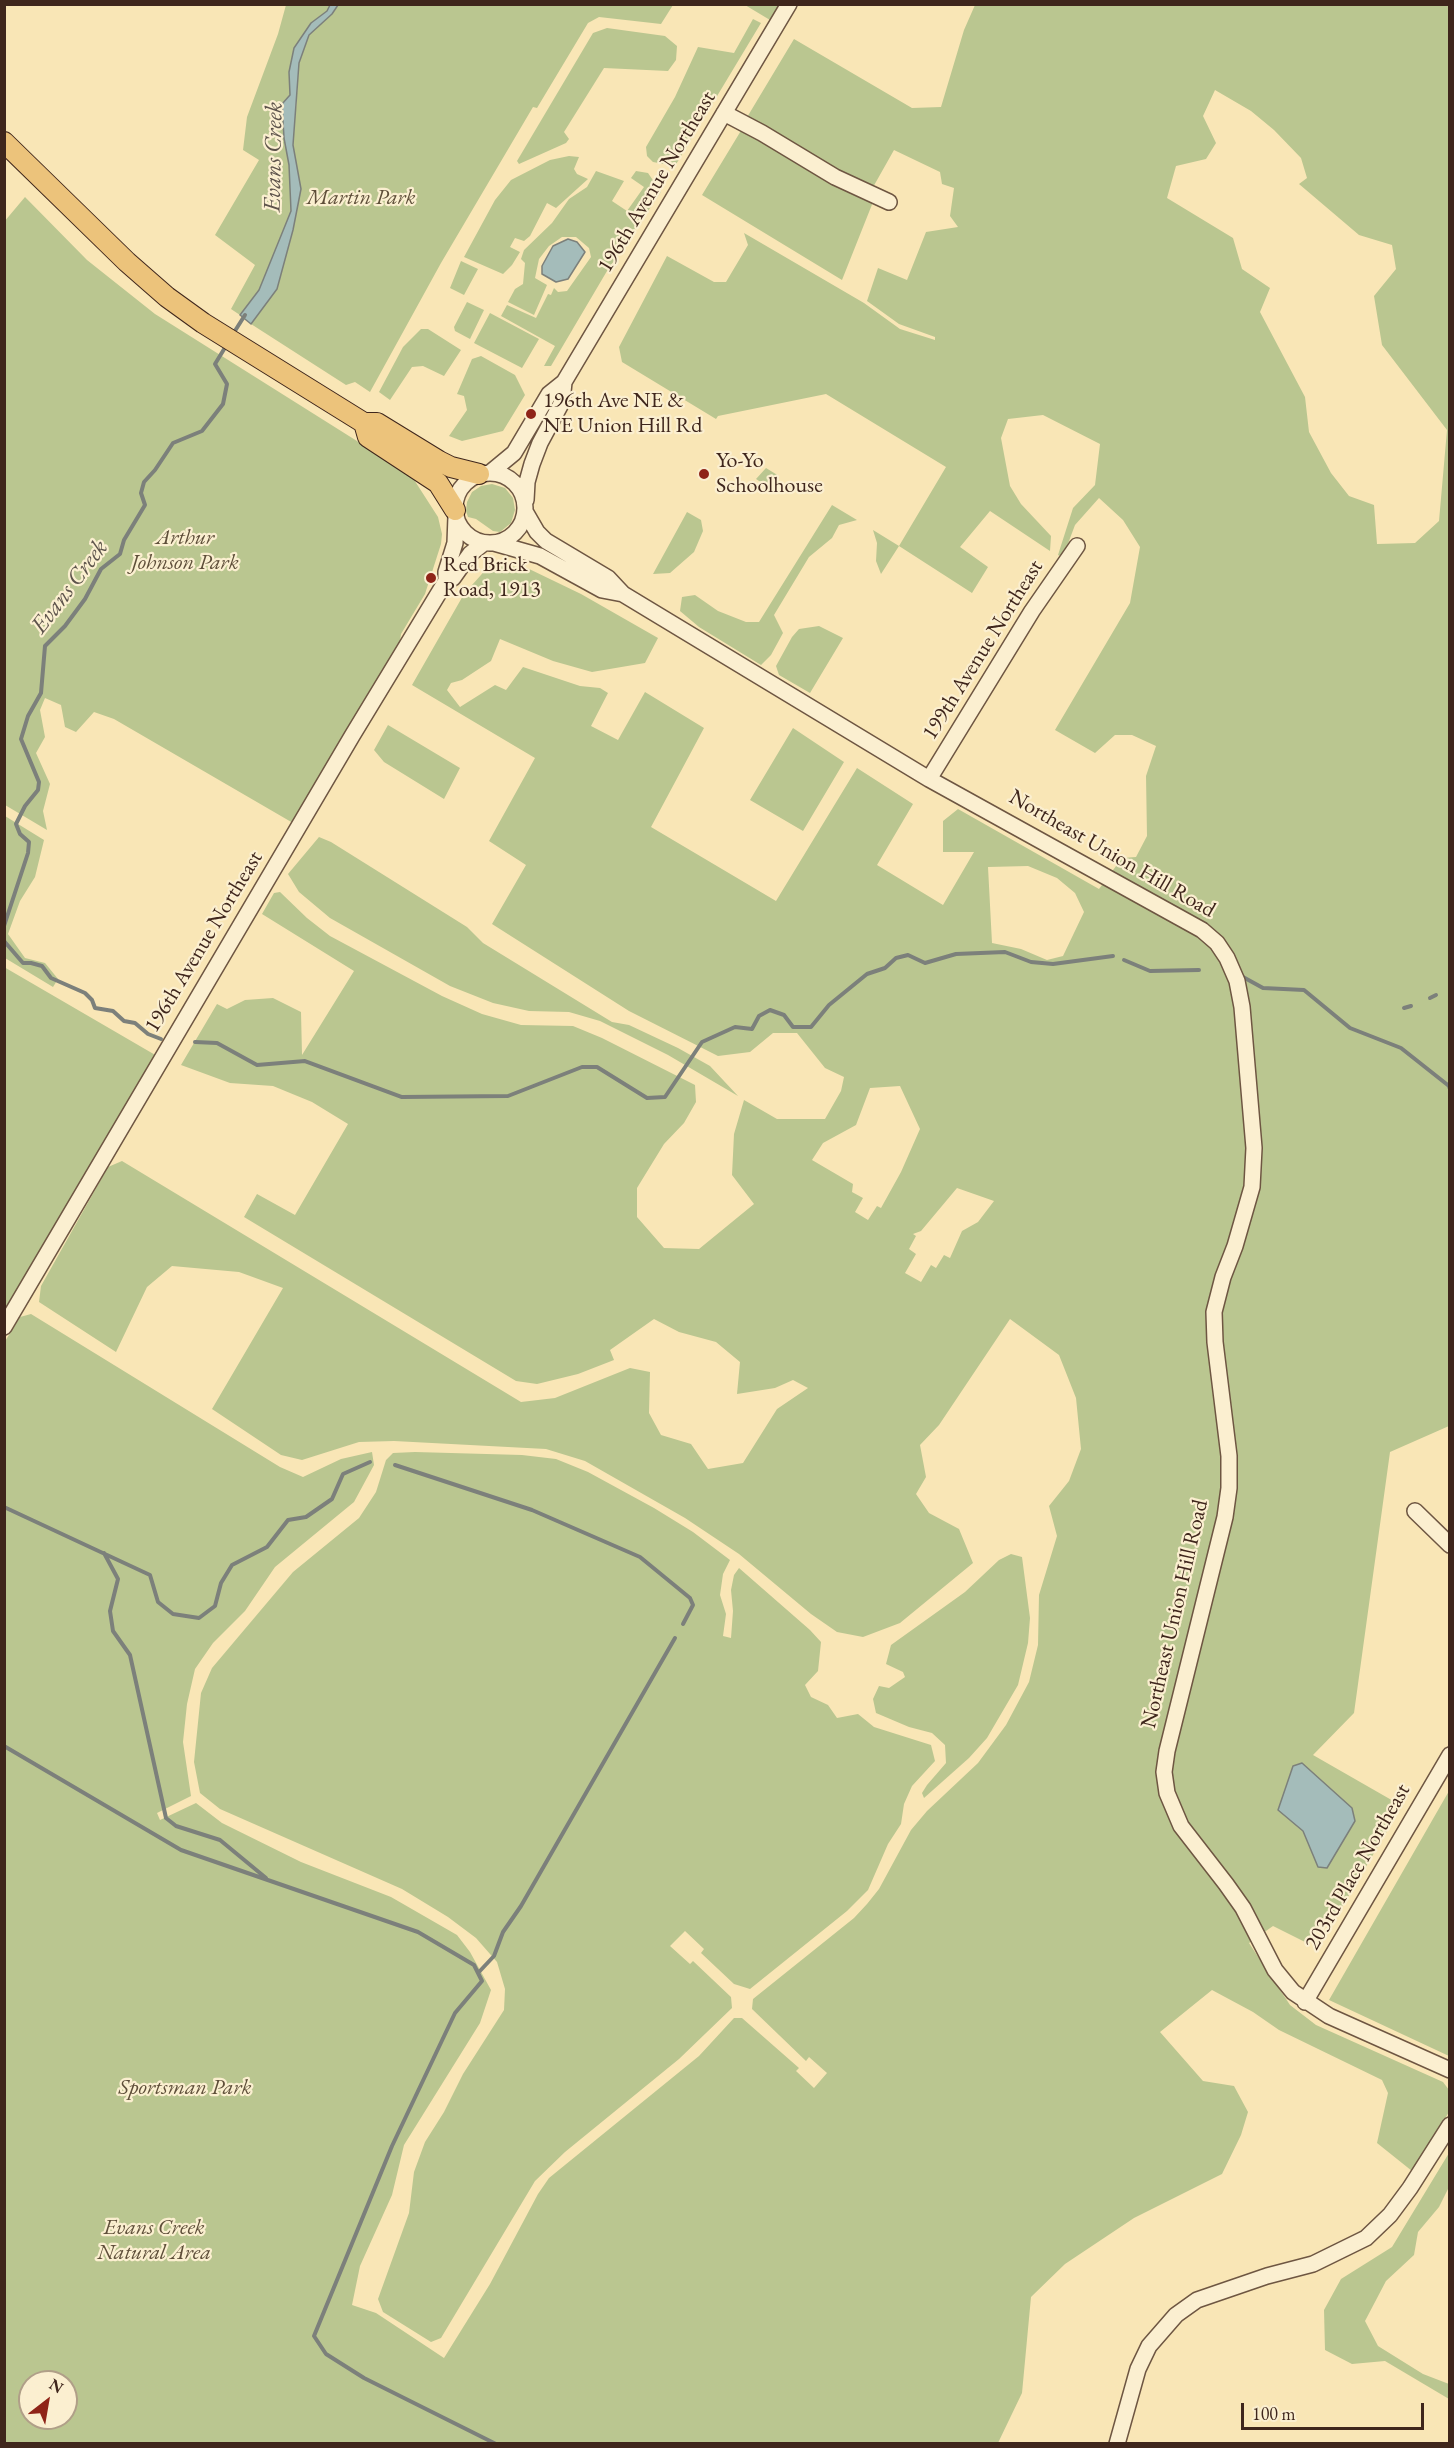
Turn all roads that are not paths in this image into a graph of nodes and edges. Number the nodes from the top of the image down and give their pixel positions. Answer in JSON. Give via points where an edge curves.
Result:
{"nodes":[{"id":1,"x":789,"y":4,"type":"edge"},
{"id":2,"x":724,"y":113,"type":"junction"},
{"id":3,"x":4,"y":142,"type":"edge"},
{"id":4,"x":890,"y":202,"type":"dead end"},
{"id":5,"x":564,"y":382,"type":"junction"},
{"id":6,"x":364,"y":423,"type":"junction"},
{"id":7,"x":485,"y":473,"type":"junction"},
{"id":8,"x":526,"y":508,"type":"junction"},
{"id":9,"x":455,"y":513,"type":"junction"},
{"id":10,"x":489,"y":543,"type":"junction"},
{"id":11,"x":1077,"y":546,"type":"dead end"},
{"id":12,"x":446,"y":581,"type":"junction"},
{"id":13,"x":623,"y":594,"type":"junction"},
{"id":14,"x":929,"y":779,"type":"junction"},
{"id":15,"x":4,"y":1327,"type":"edge"},
{"id":16,"x":1415,"y":1511,"type":"dead end"},
{"id":17,"x":1449,"y":1545,"type":"edge"},
{"id":18,"x":1449,"y":1755,"type":"edge"},
{"id":19,"x":1305,"y":2002,"type":"junction"},
{"id":20,"x":1449,"y":2070,"type":"edge"},
{"id":21,"x":1449,"y":2125,"type":"edge"},
{"id":22,"x":1117,"y":2444,"type":"edge"}],
"edges":[{"from":1,"to":2,"type":"street","name":"196th Avenue Northeast"},
{"from":2,"to":4,"type":"street","via":[[835,177]]},
{"from":2,"to":5,"type":"street","name":"196th Avenue Northeast"},
{"from":3,"to":6,"type":"main road","via":[[167,297]]},
{"from":5,"to":7,"type":"street","name":"196th Avenue Northeast","via":[[549,394],[514,453]]},
{"from":5,"to":8,"type":"street","name":"196th Avenue Northeast","via":[[562,402],[532,464]]},
{"from":6,"to":7,"type":"main road","via":[[377,423],[451,467]]},
{"from":6,"to":9,"type":"main road","via":[[368,437],[438,483]]},
{"from":7,"to":8,"type":"street","via":[[501,474],[518,485]]},
{"from":7,"to":9,"type":"street","via":[[469,479],[461,488]]},
{"from":8,"to":10,"type":"street","via":[[515,533],[506,540]]},
{"from":8,"to":13,"type":"street","name":"Northeast Union Hill Road","via":[[537,532],[546,541],[608,578]]},
{"from":9,"to":10,"type":"street","via":[[466,533]]},
{"from":9,"to":12,"type":"street","name":"196th Avenue Northeast"},
{"from":10,"to":12,"type":"street","name":"196th Avenue Northeast","via":[[470,554],[453,578]]},
{"from":10,"to":13,"type":"street","name":"Northeast Union Hill Road","via":[[540,556],[602,590]]},
{"from":11,"to":14,"type":"street","name":"199th Avenue Northeast","via":[[1032,611]]},
{"from":12,"to":15,"type":"street","name":"196th Avenue Northeast"},
{"from":13,"to":14,"type":"street","name":"Northeast Union Hill Road"},
{"from":14,"to":19,"type":"street","name":"Northeast Union Hill Road","via":[[1202,930],[1217,943],[1238,981],[1254,1148],[1252,1187],[1214,1312],[1229,1488],[1164,1772],[1167,1793],[1181,1827],[1237,1900],[1275,1970]]},
{"from":16,"to":17,"type":"street"},
{"from":18,"to":19,"type":"street","name":"203rd Place Northeast"},
{"from":19,"to":20,"type":"street","name":"Northeast Union Hill Road"},
{"from":21,"to":22,"type":"street","via":[[1410,2188],[1366,2238],[1313,2264],[1197,2300],[1176,2315],[1149,2346],[1138,2369]]}]}
